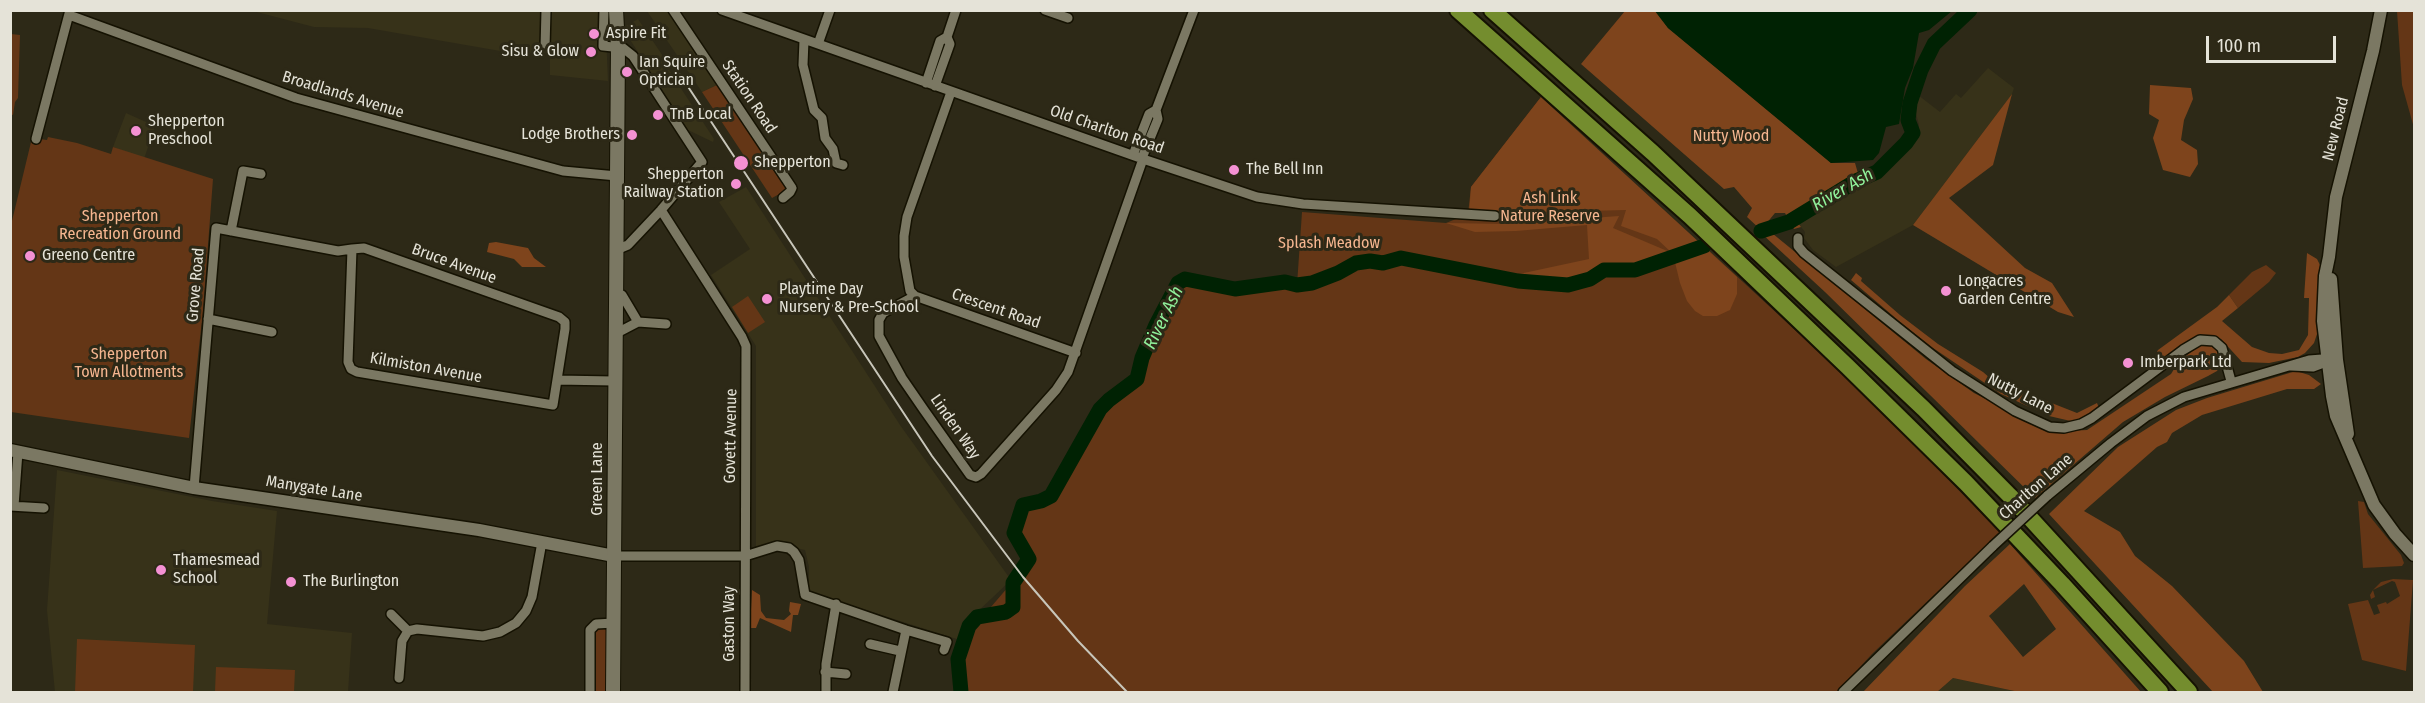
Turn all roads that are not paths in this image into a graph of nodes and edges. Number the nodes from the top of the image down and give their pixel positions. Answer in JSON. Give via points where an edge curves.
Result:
{"nodes":[{"id":1,"x":546,"y":10,"type":"edge"},
{"id":2,"x":604,"y":10,"type":"edge"},
{"id":3,"x":616,"y":10,"type":"edge"},
{"id":4,"x":622,"y":10,"type":"edge"},
{"id":5,"x":673,"y":10,"type":"edge"},
{"id":6,"x":722,"y":10,"type":"edge"},
{"id":7,"x":830,"y":10,"type":"edge"},
{"id":8,"x":956,"y":10,"type":"edge"},
{"id":9,"x":1045,"y":10,"type":"edge"},
{"id":10,"x":1194,"y":10,"type":"edge"},
{"id":11,"x":1458,"y":10,"type":"edge"},
{"id":12,"x":1492,"y":10,"type":"edge"},
{"id":13,"x":2381,"y":10,"type":"edge"},
{"id":14,"x":69,"y":13,"type":"edge"},
{"id":15,"x":1068,"y":18,"type":"dead end"},
{"id":16,"x":804,"y":40,"type":"junction"},
{"id":17,"x":818,"y":44,"type":"junction"},
{"id":18,"x":618,"y":47,"type":"junction"},
{"id":19,"x":545,"y":48,"type":"dead end"},
{"id":20,"x":931,"y":84,"type":"junction"},
{"id":21,"x":951,"y":92,"type":"junction"},
{"id":22,"x":36,"y":139,"type":"dead end"},
{"id":23,"x":1139,"y":158,"type":"junction"},
{"id":24,"x":843,"y":165,"type":"dead end"},
{"id":25,"x":261,"y":174,"type":"dead end"},
{"id":26,"x":617,"y":176,"type":"junction"},
{"id":27,"x":783,"y":198,"type":"dead end"},
{"id":28,"x":661,"y":210,"type":"junction"},
{"id":29,"x":1495,"y":216,"type":"dead end"},
{"id":30,"x":216,"y":228,"type":"joint"},
{"id":31,"x":231,"y":231,"type":"junction"},
{"id":32,"x":1798,"y":238,"type":"dead end"},
{"id":33,"x":352,"y":249,"type":"junction"},
{"id":34,"x":616,"y":250,"type":"junction"},
{"id":35,"x":615,"y":293,"type":"junction"},
{"id":36,"x":915,"y":296,"type":"junction"},
{"id":37,"x":208,"y":320,"type":"junction"},
{"id":38,"x":638,"y":322,"type":"junction"},
{"id":39,"x":666,"y":324,"type":"dead end"},
{"id":40,"x":272,"y":332,"type":"dead end"},
{"id":41,"x":615,"y":334,"type":"junction"},
{"id":42,"x":1076,"y":353,"type":"junction"},
{"id":43,"x":2332,"y":361,"type":"junction"},
{"id":44,"x":557,"y":380,"type":"junction"},
{"id":45,"x":614,"y":381,"type":"junction"},
{"id":46,"x":2231,"y":381,"type":"junction"},
{"id":47,"x":14,"y":451,"type":"edge"},
{"id":48,"x":194,"y":488,"type":"junction"},
{"id":49,"x":12,"y":506,"type":"edge"},
{"id":50,"x":44,"y":508,"type":"dead end"},
{"id":51,"x":542,"y":542,"type":"junction"},
{"id":52,"x":2415,"y":555,"type":"edge"},
{"id":53,"x":614,"y":556,"type":"junction"},
{"id":54,"x":745,"y":556,"type":"junction"},
{"id":55,"x":836,"y":604,"type":"junction"},
{"id":56,"x":391,"y":614,"type":"dead end"},
{"id":57,"x":614,"y":623,"type":"junction"},
{"id":58,"x":906,"y":630,"type":"junction"},
{"id":59,"x":408,"y":631,"type":"junction"},
{"id":60,"x":870,"y":644,"type":"dead end"},
{"id":61,"x":944,"y":650,"type":"dead end"},
{"id":62,"x":900,"y":651,"type":"junction"},
{"id":63,"x":825,"y":672,"type":"junction"},
{"id":64,"x":846,"y":674,"type":"dead end"},
{"id":65,"x":399,"y":678,"type":"dead end"},
{"id":66,"x":590,"y":693,"type":"edge"},
{"id":67,"x":613,"y":693,"type":"edge"},
{"id":68,"x":745,"y":693,"type":"edge"},
{"id":69,"x":826,"y":693,"type":"edge"},
{"id":70,"x":893,"y":693,"type":"edge"},
{"id":71,"x":1843,"y":693,"type":"edge"},
{"id":72,"x":2160,"y":693,"type":"edge"},
{"id":73,"x":2189,"y":693,"type":"edge"}],
"edges":[{"from":1,"to":19,"type":"street"},
{"from":2,"to":18,"type":"street","via":[[603,46]]},
{"from":3,"to":18,"type":"main road","name":"Green Lane"},
{"from":4,"to":18,"type":"main road","name":"Green Lane"},
{"from":5,"to":27,"type":"street","name":"Station Road","via":[[792,188]]},
{"from":6,"to":16,"type":"street","name":"Old Charlton Road"},
{"from":7,"to":17,"type":"street"},
{"from":8,"to":20,"type":"street","via":[[947,37],[950,44]]},
{"from":9,"to":15,"type":"street"},
{"from":10,"to":23,"type":"street","via":[[1156,110],[1158,118]]},
{"from":11,"to":72,"type":"highway","via":[[1690,216],[1848,367],[1974,492]]},
{"from":12,"to":73,"type":"highway","via":[[1653,153],[1893,379],[2010,496]]},
{"from":13,"to":43,"type":"street","name":"New Road","via":[[2342,168],[2325,276],[2323,308]]},
{"from":14,"to":22,"type":"street"},
{"from":14,"to":26,"type":"street","name":"Broadlands Avenue","via":[[296,98],[563,171]]},
{"from":16,"to":17,"type":"street","name":"Old Charlton Road"},
{"from":16,"to":24,"type":"street","via":[[803,65],[814,110],[822,118],[825,138],[836,163]]},
{"from":17,"to":20,"type":"street","name":"Old Charlton Road"},
{"from":18,"to":26,"type":"main road","name":"Green Lane"},
{"from":18,"to":28,"type":"street","via":[[633,56],[701,158],[701,165]]},
{"from":20,"to":21,"type":"street","name":"Old Charlton Road"},
{"from":21,"to":23,"type":"street","name":"Old Charlton Road"},
{"from":21,"to":36,"type":"street","via":[[907,217],[904,236],[908,284]]},
{"from":23,"to":29,"type":"street","name":"Old Charlton Road","via":[[1248,194],[1303,204]]},
{"from":23,"to":42,"type":"street"},
{"from":25,"to":31,"type":"street","via":[[243,171]]},
{"from":26,"to":34,"type":"main road","name":"Green Lane"},
{"from":28,"to":34,"type":"street","via":[[628,245]]},
{"from":28,"to":54,"type":"street","name":"Govett Avenue","via":[[746,346]]},
{"from":30,"to":31,"type":"street","name":"Bruce Avenue"},
{"from":30,"to":37,"type":"street","name":"Grove Road"},
{"from":31,"to":33,"type":"street","name":"Bruce Avenue","via":[[338,251]]},
{"from":32,"to":46,"type":"street","name":"Nutty Lane","via":[[1804,253],[1952,372],[2015,411],[2050,427],[2064,428],[2092,418],[2200,340],[2214,341],[2222,348]]},
{"from":33,"to":44,"type":"street","name":"Bruce Avenue","via":[[364,248],[559,317],[565,322],[565,329]]},
{"from":33,"to":44,"type":"street","name":"Kilmiston Avenue","via":[[348,362],[351,369],[553,405]]},
{"from":34,"to":35,"type":"main road","name":"Green Lane"},
{"from":35,"to":38,"type":"street","via":[[622,296]]},
{"from":35,"to":41,"type":"main road","name":"Green Lane"},
{"from":36,"to":42,"type":"street","name":"Crescent Road"},
{"from":36,"to":42,"type":"street","name":"Linden Way","via":[[883,313],[879,336],[970,475],[981,474],[1056,390]]},
{"from":37,"to":40,"type":"street"},
{"from":37,"to":48,"type":"street","name":"Grove Road"},
{"from":38,"to":39,"type":"street"},
{"from":38,"to":41,"type":"street"},
{"from":41,"to":45,"type":"main road","name":"Green Lane"},
{"from":43,"to":46,"type":"street","name":"Charlton Lane","via":[[2316,358]]},
{"from":43,"to":52,"type":"street","name":"New Road","via":[[2337,416],[2374,505]]},
{"from":44,"to":45,"type":"street"},
{"from":45,"to":53,"type":"main road","name":"Green Lane"},
{"from":46,"to":71,"type":"street","name":"Charlton Lane","bridge":true,"via":[[2184,397],[2147,416],[2047,496]]},
{"from":47,"to":48,"type":"street","name":"Manygate Lane"},
{"from":47,"to":49,"type":"street"},
{"from":48,"to":51,"type":"street","name":"Manygate Lane"},
{"from":49,"to":50,"type":"street"},
{"from":51,"to":53,"type":"street","name":"Manygate Lane"},
{"from":51,"to":59,"type":"street","via":[[532,597],[516,623],[483,636]]},
{"from":53,"to":54,"type":"street"},
{"from":53,"to":57,"type":"main road","name":"Green Lane"},
{"from":54,"to":55,"type":"street","via":[[777,546],[789,548],[799,560],[805,595]]},
{"from":54,"to":68,"type":"street","name":"Gaston Way"},
{"from":55,"to":58,"type":"street"},
{"from":55,"to":63,"type":"street"},
{"from":56,"to":59,"type":"street"},
{"from":57,"to":66,"type":"street","via":[[596,624],[590,630]]},
{"from":57,"to":67,"type":"main road","name":"Green Lane"},
{"from":58,"to":61,"type":"street","via":[[947,642]]},
{"from":58,"to":62,"type":"street"},
{"from":59,"to":65,"type":"street","via":[[402,641]]},
{"from":60,"to":62,"type":"street"},
{"from":62,"to":70,"type":"street"},
{"from":63,"to":64,"type":"street"},
{"from":63,"to":69,"type":"street"}]}
